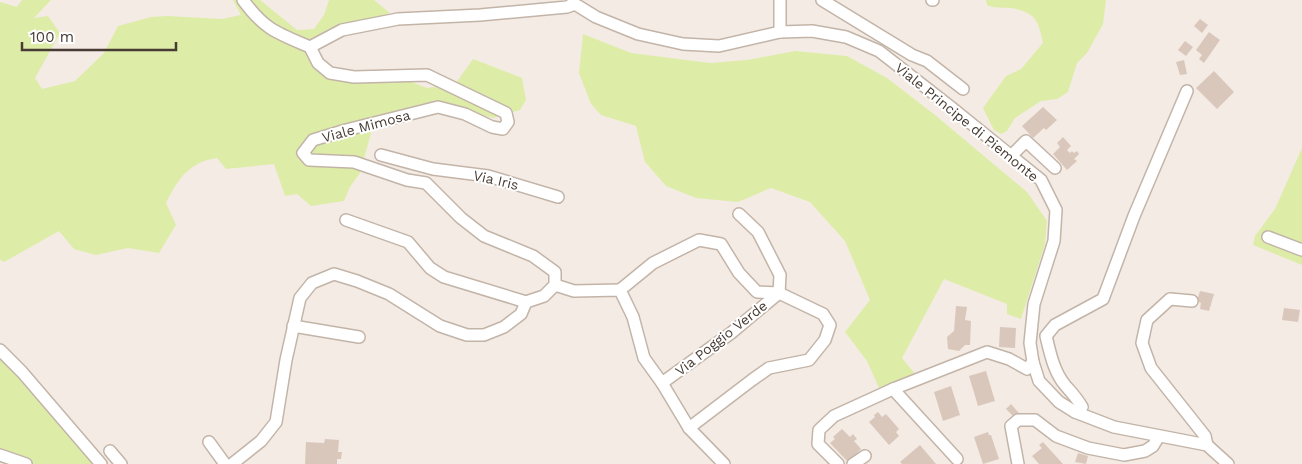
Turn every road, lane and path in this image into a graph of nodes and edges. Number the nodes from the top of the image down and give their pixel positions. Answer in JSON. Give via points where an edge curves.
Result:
{"nodes":[{"id":1,"x":243,"y":0,"type":"edge"},
{"id":2,"x":780,"y":0,"type":"edge"},
{"id":3,"x":822,"y":0,"type":"edge"},
{"id":4,"x":574,"y":2,"type":"edge"},
{"id":5,"x":780,"y":32,"type":"junction"},
{"id":6,"x":310,"y":47,"type":"junction"},
{"id":7,"x":963,"y":89,"type":"dead end"},
{"id":8,"x":1187,"y":91,"type":"dead end"},
{"id":9,"x":381,"y":156,"type":"dead end"},
{"id":10,"x":1011,"y":156,"type":"junction"},
{"id":11,"x":1056,"y":168,"type":"dead end"},
{"id":12,"x":433,"y":169,"type":"junction"},
{"id":13,"x":426,"y":183,"type":"junction"},
{"id":14,"x":558,"y":197,"type":"dead end"},
{"id":15,"x":738,"y":214,"type":"dead end"},
{"id":16,"x":346,"y":220,"type":"dead end"},
{"id":17,"x":1268,"y":237,"type":"dead end"},
{"id":18,"x":1302,"y":250,"type":"edge"},
{"id":19,"x":555,"y":285,"type":"junction"},
{"id":20,"x":620,"y":290,"type":"junction"},
{"id":21,"x":779,"y":293,"type":"junction"},
{"id":22,"x":1192,"y":301,"type":"dead end"},
{"id":23,"x":526,"y":302,"type":"junction"},
{"id":24,"x":293,"y":326,"type":"junction"},
{"id":25,"x":359,"y":337,"type":"dead end"},
{"id":26,"x":0,"y":350,"type":"edge"},
{"id":27,"x":1033,"y":362,"type":"junction"},
{"id":28,"x":662,"y":383,"type":"junction"},
{"id":29,"x":893,"y":389,"type":"junction"},
{"id":30,"x":1076,"y":412,"type":"junction"},
{"id":31,"x":689,"y":428,"type":"junction"},
{"id":32,"x":1159,"y":436,"type":"junction"},
{"id":33,"x":209,"y":442,"type":"dead end"},
{"id":34,"x":1207,"y":445,"type":"junction"},
{"id":35,"x":110,"y":451,"type":"dead end"},
{"id":36,"x":0,"y":455,"type":"edge"},
{"id":37,"x":865,"y":456,"type":"dead end"},
{"id":38,"x":957,"y":459,"type":"dead end"},
{"id":39,"x":26,"y":464,"type":"edge"},
{"id":40,"x":101,"y":464,"type":"edge"},
{"id":41,"x":121,"y":464,"type":"edge"},
{"id":42,"x":225,"y":464,"type":"edge"},
{"id":43,"x":232,"y":464,"type":"edge"},
{"id":44,"x":724,"y":464,"type":"edge"},
{"id":45,"x":838,"y":464,"type":"edge"},
{"id":46,"x":853,"y":464,"type":"edge"},
{"id":47,"x":1018,"y":464,"type":"edge"},
{"id":48,"x":1228,"y":464,"type":"edge"}],
"edges":[{"from":1,"to":6,"type":"street","via":[[256,18],[272,31]]},
{"from":2,"to":5,"type":"street"},
{"from":3,"to":7,"type":"street","via":[[927,61]]},
{"from":4,"to":5,"type":"street","name":"Viale Principe di Piemonte","via":[[596,18],[638,34],[691,45],[718,46]]},
{"from":4,"to":6,"type":"street","via":[[567,7],[398,19],[342,30]]},
{"from":5,"to":10,"type":"street","name":"Viale Principe di Piemonte","via":[[829,33],[873,48]]},
{"from":6,"to":13,"type":"street","name":"Viale Mimosa","via":[[318,63],[330,73],[354,77],[427,75],[506,113],[508,122],[503,129],[438,107],[313,140],[303,154],[308,160],[354,162]]},
{"from":8,"to":30,"type":"street","via":[[1103,299],[1054,325],[1046,336],[1051,359],[1064,384],[1082,407]]},
{"from":9,"to":12,"type":"street","name":"Via Iris"},
{"from":10,"to":11,"type":"street","via":[[1026,141]]},
{"from":10,"to":27,"type":"street","name":"Viale Principe di Piemonte","via":[[1041,180],[1056,210],[1054,241],[1034,304],[1030,343]]},
{"from":12,"to":13,"type":"street"},
{"from":12,"to":14,"type":"street","name":"Via Iris","via":[[488,176]]},
{"from":13,"to":19,"type":"street","via":[[484,236],[533,256],[555,272]]},
{"from":15,"to":21,"type":"street","name":"Via Poggio Verde","via":[[758,232],[780,275]]},
{"from":16,"to":23,"type":"street","via":[[408,242],[430,268],[444,278]]},
{"from":17,"to":18,"type":"street"},
{"from":19,"to":20,"type":"street","via":[[574,291]]},
{"from":19,"to":23,"type":"street","via":[[544,296]]},
{"from":20,"to":21,"type":"street","name":"Via Poggio Verde","via":[[654,264],[698,240],[721,244],[739,273],[757,292]]},
{"from":20,"to":28,"type":"street","name":"Via Poggio Verde","via":[[633,317],[644,358]]},
{"from":21,"to":28,"type":"street","name":"Via Poggio Verde"},
{"from":21,"to":31,"type":"street","name":"Via Poggio Verde","via":[[823,314],[830,324],[825,340],[809,360],[770,368]]},
{"from":22,"to":34,"type":"street","via":[[1170,299],[1147,320],[1142,343],[1151,368],[1205,436]]},
{"from":23,"to":24,"type":"street","via":[[521,314],[504,327],[484,335],[467,335],[440,326],[389,294],[334,274],[312,282],[300,298]]},
{"from":24,"to":25,"type":"street"},
{"from":24,"to":43,"type":"street","via":[[276,422],[260,441]]},
{"from":26,"to":40,"type":"street"},
{"from":27,"to":29,"type":"street","via":[[1027,368],[987,352]]},
{"from":27,"to":30,"type":"street","name":"Viale Principe di Piemonte","via":[[1039,381],[1059,402]]},
{"from":28,"to":31,"type":"street","name":"Via Poggio Verde"},
{"from":29,"to":38,"type":"street"},
{"from":29,"to":45,"type":"street","via":[[834,416],[820,430],[818,444]]},
{"from":30,"to":32,"type":"street","name":"Viale Principe di Piemonte","via":[[1114,427]]},
{"from":31,"to":44,"type":"street","name":"Via Poggio Verde"},
{"from":32,"to":34,"type":"street","name":"Viale Principe di Piemonte"},
{"from":32,"to":47,"type":"street","via":[[1144,452],[1124,455],[1088,448],[1056,436],[1035,420],[1018,420],[1011,426]]},
{"from":33,"to":42,"type":"street"},
{"from":34,"to":48,"type":"street"},
{"from":35,"to":41,"type":"street"},
{"from":36,"to":39,"type":"street"},
{"from":37,"to":46,"type":"street"}]}
